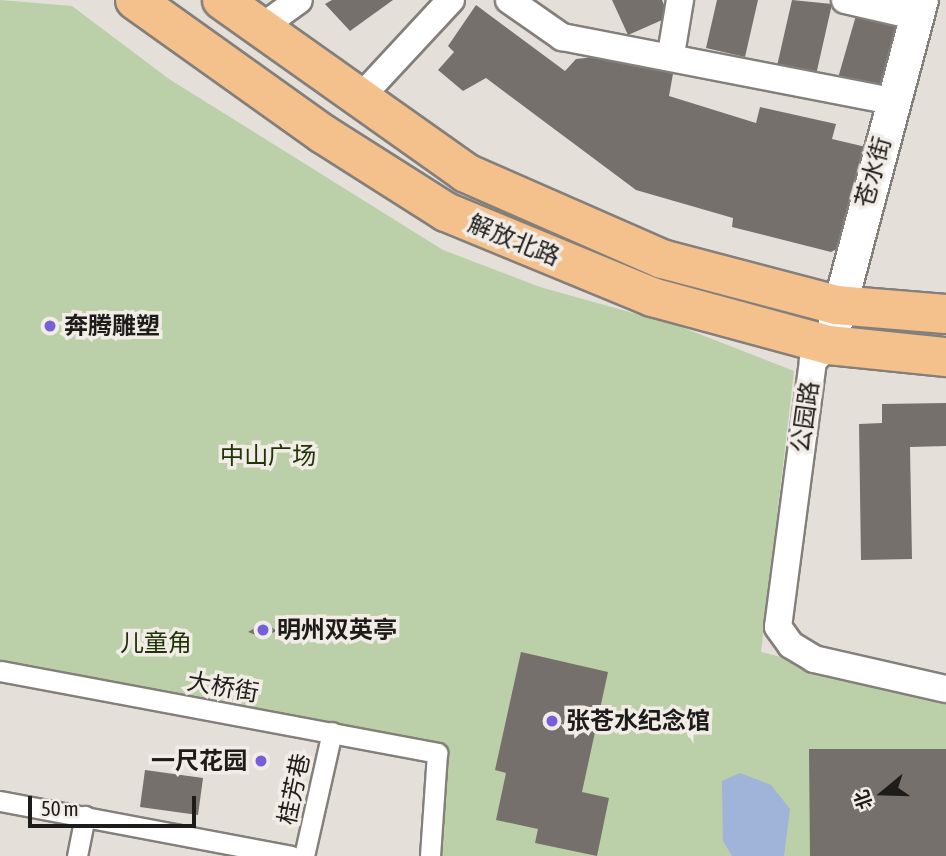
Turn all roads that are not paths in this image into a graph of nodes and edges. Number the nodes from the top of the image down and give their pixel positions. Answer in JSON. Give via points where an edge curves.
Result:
{"nodes":[{"id":1,"x":135,"y":0,"type":"edge"},
{"id":2,"x":222,"y":0,"type":"edge"},
{"id":3,"x":299,"y":0,"type":"edge"},
{"id":4,"x":452,"y":0,"type":"edge"},
{"id":5,"x":509,"y":0,"type":"edge"},
{"id":6,"x":680,"y":0,"type":"edge"},
{"id":7,"x":845,"y":0,"type":"edge"},
{"id":8,"x":918,"y":8,"type":"edge"},
{"id":9,"x":259,"y":29,"type":"junction"},
{"id":10,"x":671,"y":54,"type":"junction"},
{"id":11,"x":892,"y":101,"type":"junction"},
{"id":12,"x":357,"y":102,"type":"junction"},
{"id":13,"x":836,"y":305,"type":"junction"},
{"id":14,"x":946,"y":314,"type":"edge"},
{"id":15,"x":829,"y":345,"type":"junction"},
{"id":16,"x":946,"y":358,"type":"edge"},
{"id":17,"x":0,"y":671,"type":"edge"},
{"id":18,"x":946,"y":675,"type":"edge"},
{"id":19,"x":946,"y":689,"type":"edge"},
{"id":20,"x":332,"y":732,"type":"junction"},
{"id":21,"x":0,"y":801,"type":"edge"},
{"id":22,"x":85,"y":816,"type":"junction"},
{"id":23,"x":77,"y":856,"type":"edge"},
{"id":24,"x":291,"y":856,"type":"edge"},
{"id":25,"x":304,"y":856,"type":"edge"},
{"id":26,"x":430,"y":856,"type":"edge"}],
"edges":[{"from":1,"to":15,"type":"main road","name":"解放北路","via":[[323,134],[446,212],[652,297]]},
{"from":2,"to":9,"type":"main road","name":"解放北路"},
{"from":3,"to":9,"type":"street"},
{"from":4,"to":12,"type":"street"},
{"from":5,"to":10,"type":"street","via":[[562,37]]},
{"from":6,"to":10,"type":"street"},
{"from":7,"to":8,"type":"street"},
{"from":8,"to":11,"type":"street","name":"苍水街"},
{"from":9,"to":12,"type":"main road","name":"解放北路"},
{"from":10,"to":11,"type":"street"},
{"from":11,"to":13,"type":"street","name":"苍水街"},
{"from":12,"to":13,"type":"main road","name":"解放北路","via":[[466,173],[650,254]]},
{"from":13,"to":14,"type":"main road","name":"解放北路"},
{"from":13,"to":15,"type":"street","name":"苍水街"},
{"from":15,"to":16,"type":"main road","name":"解放北路"},
{"from":15,"to":18,"type":"street","name":"公园路","via":[[795,623],[826,647]]},
{"from":15,"to":19,"type":"street","name":"公园路","via":[[813,361],[778,627],[791,645],[814,659]]},
{"from":17,"to":20,"type":"street","name":"大桥街"},
{"from":20,"to":25,"type":"street","name":"桂芳巷"},
{"from":20,"to":26,"type":"street","name":"大桥街","via":[[437,753]]},
{"from":21,"to":22,"type":"street"},
{"from":22,"to":23,"type":"street"},
{"from":22,"to":24,"type":"street"}]}
